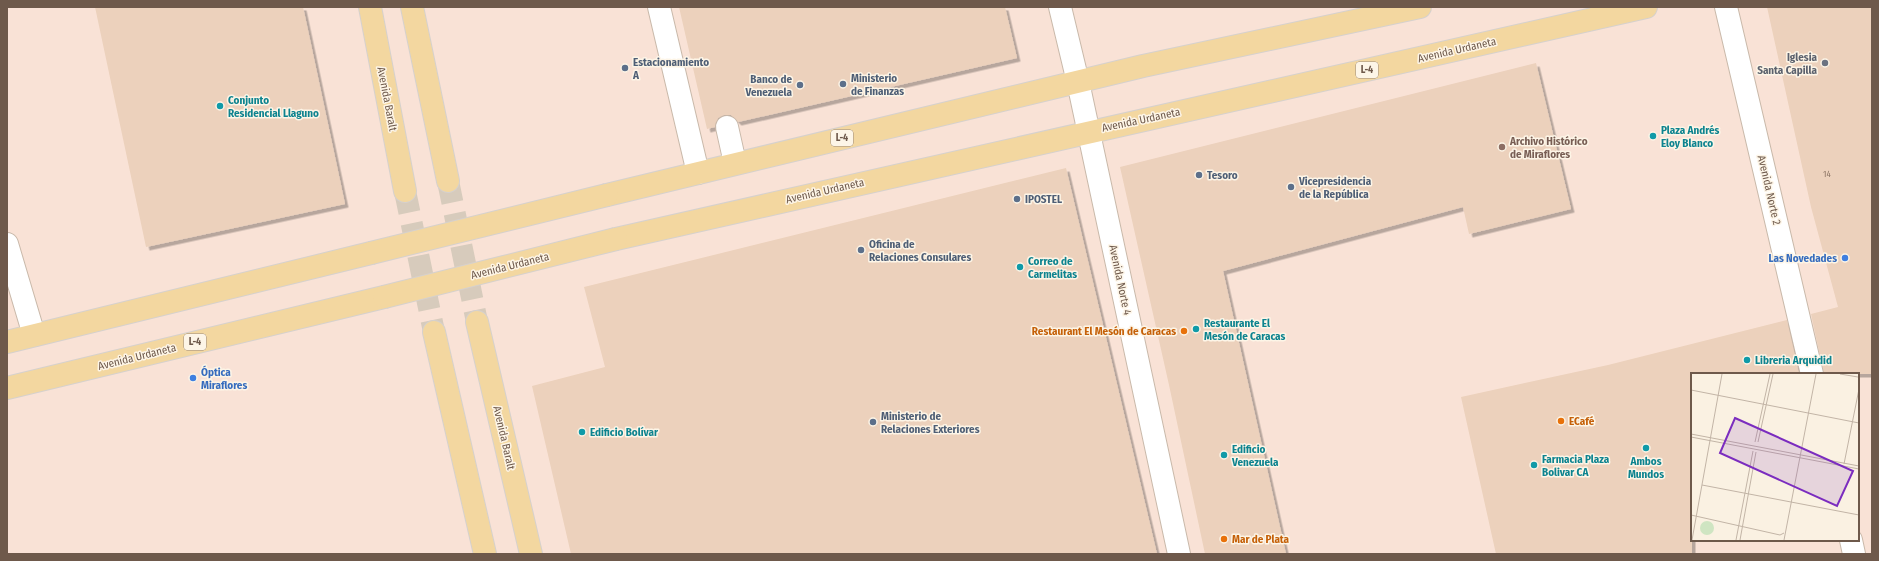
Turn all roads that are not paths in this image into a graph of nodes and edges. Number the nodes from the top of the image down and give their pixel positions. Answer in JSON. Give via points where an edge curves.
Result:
{"nodes":[{"id":1,"x":370,"y":7,"type":"edge"},
{"id":2,"x":412,"y":7,"type":"edge"},
{"id":3,"x":659,"y":7,"type":"edge"},
{"id":4,"x":1060,"y":7,"type":"edge"},
{"id":5,"x":1420,"y":7,"type":"edge"},
{"id":6,"x":1646,"y":7,"type":"edge"},
{"id":7,"x":1726,"y":7,"type":"edge"},
{"id":8,"x":1078,"y":82,"type":"junction"},
{"id":9,"x":727,"y":127,"type":"dead end"},
{"id":10,"x":1088,"y":131,"type":"junction"},
{"id":11,"x":735,"y":163,"type":"junction"},
{"id":12,"x":698,"y":172,"type":"junction"},
{"id":13,"x":448,"y":181,"type":"tunnel mouth"},
{"id":14,"x":405,"y":191,"type":"tunnel mouth"},
{"id":15,"x":7,"y":244,"type":"edge"},
{"id":16,"x":477,"y":322,"type":"tunnel mouth"},
{"id":17,"x":434,"y":332,"type":"tunnel mouth"},
{"id":18,"x":34,"y":335,"type":"junction"},
{"id":19,"x":7,"y":342,"type":"edge"},
{"id":20,"x":1812,"y":373,"type":"edge"},
{"id":21,"x":7,"y":388,"type":"edge"},
{"id":22,"x":1851,"y":541,"type":"edge"},
{"id":23,"x":485,"y":554,"type":"edge"},
{"id":24,"x":531,"y":554,"type":"edge"},
{"id":25,"x":1178,"y":554,"type":"edge"},
{"id":26,"x":1854,"y":554,"type":"edge"}],
"edges":[{"from":1,"to":14,"type":"main road","name":"Avenida Baralt"},
{"from":2,"to":13,"type":"main road"},
{"from":3,"to":12,"type":"street"},
{"from":4,"to":8,"type":"street","name":"Avenida Norte 4"},
{"from":5,"to":8,"type":"main road","number":"L-4"},
{"from":6,"to":10,"type":"main road","name":"Avenida Urdaneta","number":"L-4"},
{"from":7,"to":20,"type":"street","name":"Avenida Norte 2"},
{"from":8,"to":10,"type":"street","name":"Avenida Norte 4"},
{"from":8,"to":11,"type":"main road","number":"L-4"},
{"from":9,"to":11,"type":"street"},
{"from":10,"to":21,"type":"main road","name":"Avenida Urdaneta","number":"L-4","bridge":true,"via":[[616,239]]},
{"from":10,"to":25,"type":"street","name":"Avenida Norte 4"},
{"from":11,"to":12,"type":"main road","number":"L-4"},
{"from":12,"to":18,"type":"main road","number":"L-4","bridge":true},
{"from":15,"to":18,"type":"street"},
{"from":16,"to":24,"type":"main road","name":"Avenida Baralt"},
{"from":17,"to":23,"type":"main road"},
{"from":18,"to":19,"type":"main road","number":"L-4"},
{"from":22,"to":26,"type":"street"}]}
